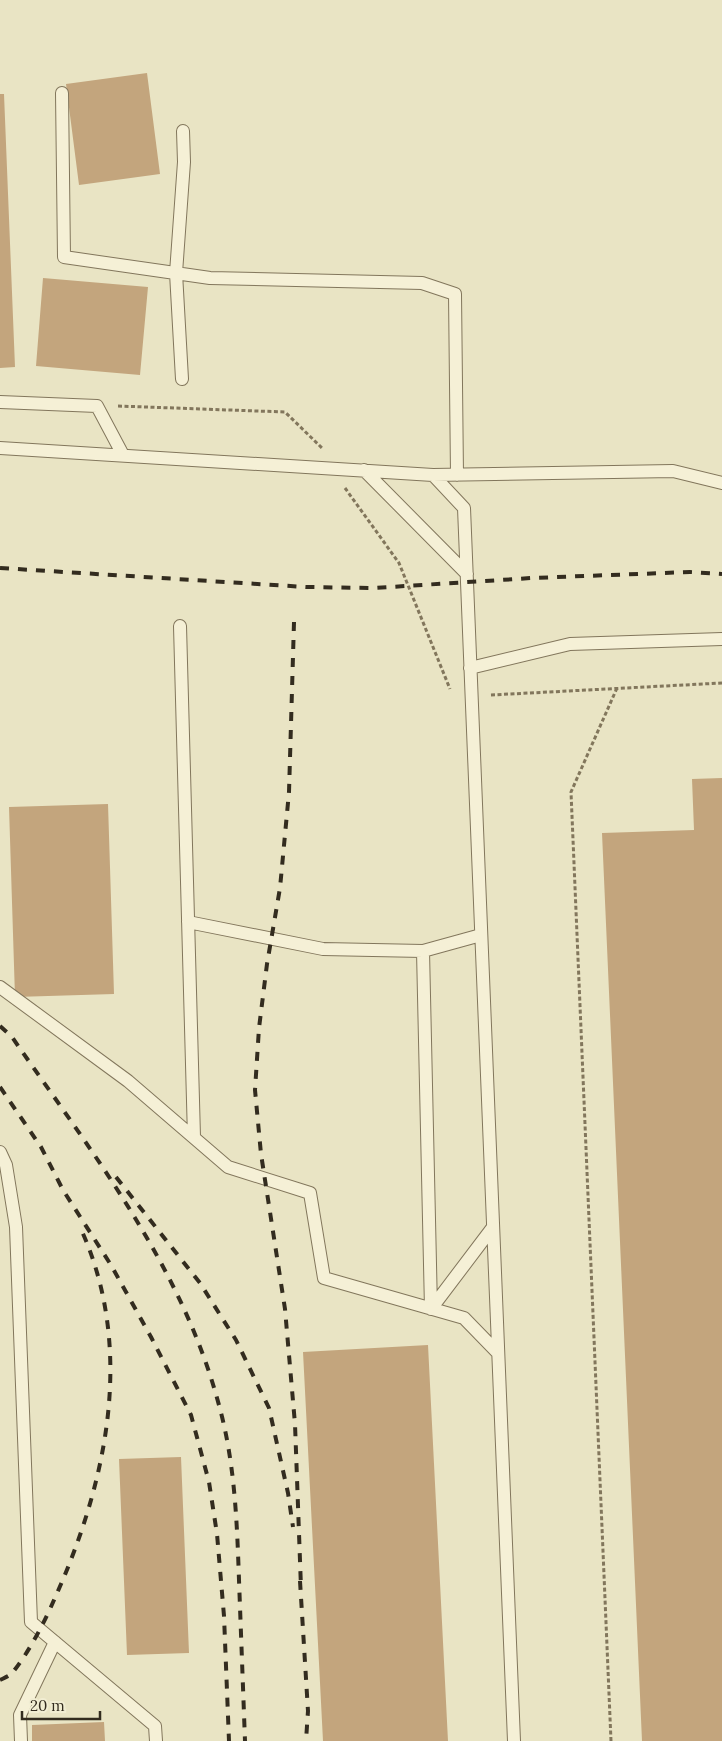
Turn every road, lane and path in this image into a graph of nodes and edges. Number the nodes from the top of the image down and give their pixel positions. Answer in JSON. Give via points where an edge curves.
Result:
{"nodes":[{"id":1,"x":62,"y":93,"type":"dead end"},
{"id":2,"x":183,"y":131,"type":"dead end"},
{"id":3,"x":176,"y":273,"type":"junction"},
{"id":4,"x":182,"y":379,"type":"dead end"},
{"id":5,"x":0,"y":402,"type":"edge"},
{"id":6,"x":97,"y":406,"type":"junction"},
{"id":7,"x":0,"y":448,"type":"edge"},
{"id":8,"x":124,"y":455,"type":"junction"},
{"id":9,"x":334,"y":468,"type":"junction"},
{"id":10,"x":364,"y":470,"type":"junction"},
{"id":11,"x":433,"y":474,"type":"junction"},
{"id":12,"x":457,"y":474,"type":"junction"},
{"id":13,"x":722,"y":483,"type":"edge"},
{"id":14,"x":467,"y":574,"type":"junction"},
{"id":15,"x":180,"y":626,"type":"dead end"},
{"id":16,"x":722,"y":639,"type":"edge"},
{"id":17,"x":470,"y":668,"type":"junction"},
{"id":18,"x":722,"y":683,"type":"edge"},
{"id":19,"x":618,"y":688,"type":"junction"},
{"id":20,"x":472,"y":696,"type":"junction"},
{"id":21,"x":188,"y":922,"type":"junction"},
{"id":22,"x":481,"y":935,"type":"junction"},
{"id":23,"x":423,"y":951,"type":"junction"},
{"id":24,"x":0,"y":987,"type":"edge"},
{"id":25,"x":194,"y":1137,"type":"junction"},
{"id":26,"x":0,"y":1152,"type":"edge"},
{"id":27,"x":493,"y":1226,"type":"junction"},
{"id":28,"x":431,"y":1309,"type":"junction"},
{"id":29,"x":498,"y":1353,"type":"junction"},
{"id":30,"x":55,"y":1642,"type":"junction"},
{"id":31,"x":21,"y":1741,"type":"edge"},
{"id":32,"x":156,"y":1741,"type":"edge"},
{"id":33,"x":514,"y":1741,"type":"edge"},
{"id":34,"x":611,"y":1741,"type":"edge"}],
"edges":[{"from":1,"to":3,"type":"lane","via":[[64,257]]},
{"from":2,"to":3,"type":"lane","via":[[184,162]]},
{"from":3,"to":4,"type":"lane"},
{"from":3,"to":12,"type":"lane","via":[[210,278],[422,283],[455,294]]},
{"from":5,"to":6,"type":"lane"},
{"from":6,"to":8,"type":"lane"},
{"from":6,"to":9,"type":"path","via":[[285,412],[326,451]]},
{"from":7,"to":8,"type":"lane"},
{"from":8,"to":9,"type":"lane"},
{"from":9,"to":10,"type":"lane"},
{"from":9,"to":20,"type":"path","via":[[347,492],[399,564],[452,695]]},
{"from":10,"to":11,"type":"lane"},
{"from":10,"to":14,"type":"lane"},
{"from":11,"to":12,"type":"lane"},
{"from":11,"to":14,"type":"lane","via":[[464,508]]},
{"from":12,"to":13,"type":"lane","via":[[673,471]]},
{"from":14,"to":17,"type":"lane"},
{"from":15,"to":21,"type":"lane"},
{"from":16,"to":17,"type":"lane","via":[[570,644]]},
{"from":17,"to":20,"type":"lane"},
{"from":18,"to":19,"type":"path"},
{"from":19,"to":20,"type":"path"},
{"from":19,"to":34,"type":"path","via":[[571,792]]},
{"from":20,"to":22,"type":"lane"},
{"from":21,"to":23,"type":"lane","via":[[323,948]]},
{"from":21,"to":25,"type":"lane"},
{"from":22,"to":23,"type":"lane"},
{"from":22,"to":27,"type":"lane"},
{"from":23,"to":28,"type":"lane"},
{"from":24,"to":25,"type":"lane","via":[[128,1081]]},
{"from":25,"to":28,"type":"lane","via":[[228,1167],[310,1193],[324,1278]]},
{"from":26,"to":30,"type":"lane","via":[[6,1165],[16,1227],[31,1622]]},
{"from":27,"to":28,"type":"lane"},
{"from":27,"to":29,"type":"lane"},
{"from":28,"to":29,"type":"lane","via":[[464,1318]]},
{"from":29,"to":33,"type":"lane"},
{"from":30,"to":31,"type":"lane","via":[[20,1715]]},
{"from":30,"to":32,"type":"lane","via":[[155,1726]]}]}
